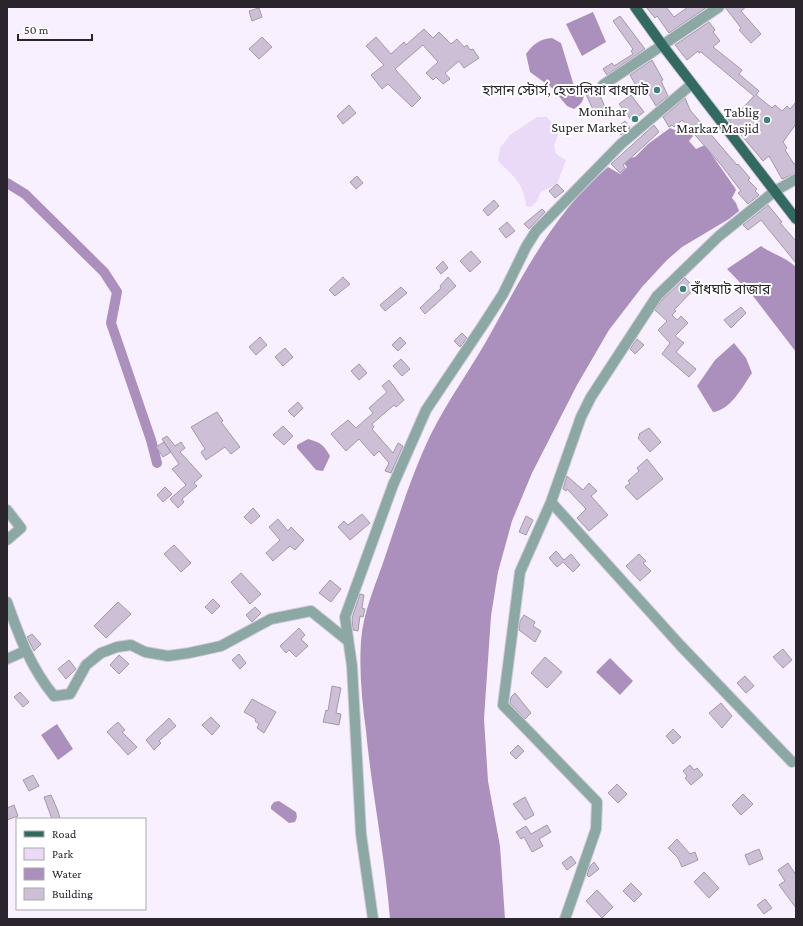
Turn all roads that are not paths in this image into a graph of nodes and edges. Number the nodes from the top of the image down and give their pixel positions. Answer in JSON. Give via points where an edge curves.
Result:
{"nodes":[{"id":1,"x":635,"y":7,"type":"edge"},
{"id":2,"x":719,"y":7,"type":"edge"},
{"id":3,"x":663,"y":46,"type":"junction"},
{"id":4,"x":692,"y":84,"type":"junction"},
{"id":5,"x":603,"y":85,"type":"dead end"},
{"id":6,"x":796,"y":179,"type":"edge"},
{"id":7,"x":775,"y":191,"type":"junction"},
{"id":8,"x":796,"y":219,"type":"edge"},
{"id":9,"x":551,"y":502,"type":"junction"},
{"id":10,"x":7,"y":510,"type":"edge"},
{"id":11,"x":7,"y":540,"type":"edge"},
{"id":12,"x":7,"y":602,"type":"edge"},
{"id":13,"x":347,"y":640,"type":"junction"},
{"id":14,"x":25,"y":651,"type":"junction"},
{"id":15,"x":7,"y":659,"type":"edge"},
{"id":16,"x":792,"y":762,"type":"dead end"},
{"id":17,"x":374,"y":919,"type":"edge"},
{"id":18,"x":565,"y":919,"type":"edge"}],
"edges":[{"from":1,"to":3,"type":"main road"},
{"from":2,"to":3,"type":"street"},
{"from":3,"to":4,"type":"main road"},
{"from":3,"to":5,"type":"street"},
{"from":4,"to":7,"type":"main road"},
{"from":4,"to":13,"type":"street","via":[[621,144],[536,231],[526,247],[503,294],[426,410],[393,485],[345,617]]},
{"from":6,"to":7,"type":"street"},
{"from":7,"to":8,"type":"main road"},
{"from":7,"to":9,"type":"street","via":[[719,236],[657,296],[591,397],[581,417]]},
{"from":9,"to":16,"type":"street","via":[[680,645]]},
{"from":9,"to":18,"type":"street","via":[[520,572],[503,705],[597,802],[596,829]]},
{"from":10,"to":11,"type":"street","via":[[21,528]]},
{"from":12,"to":14,"type":"street"},
{"from":13,"to":14,"type":"street","via":[[311,611],[271,619],[221,646],[189,653],[168,656],[145,652],[131,645],[117,647],[101,653],[86,665],[70,694],[54,696],[42,682]]},
{"from":13,"to":17,"type":"street","via":[[352,666],[361,834]]},
{"from":14,"to":15,"type":"street"}]}
